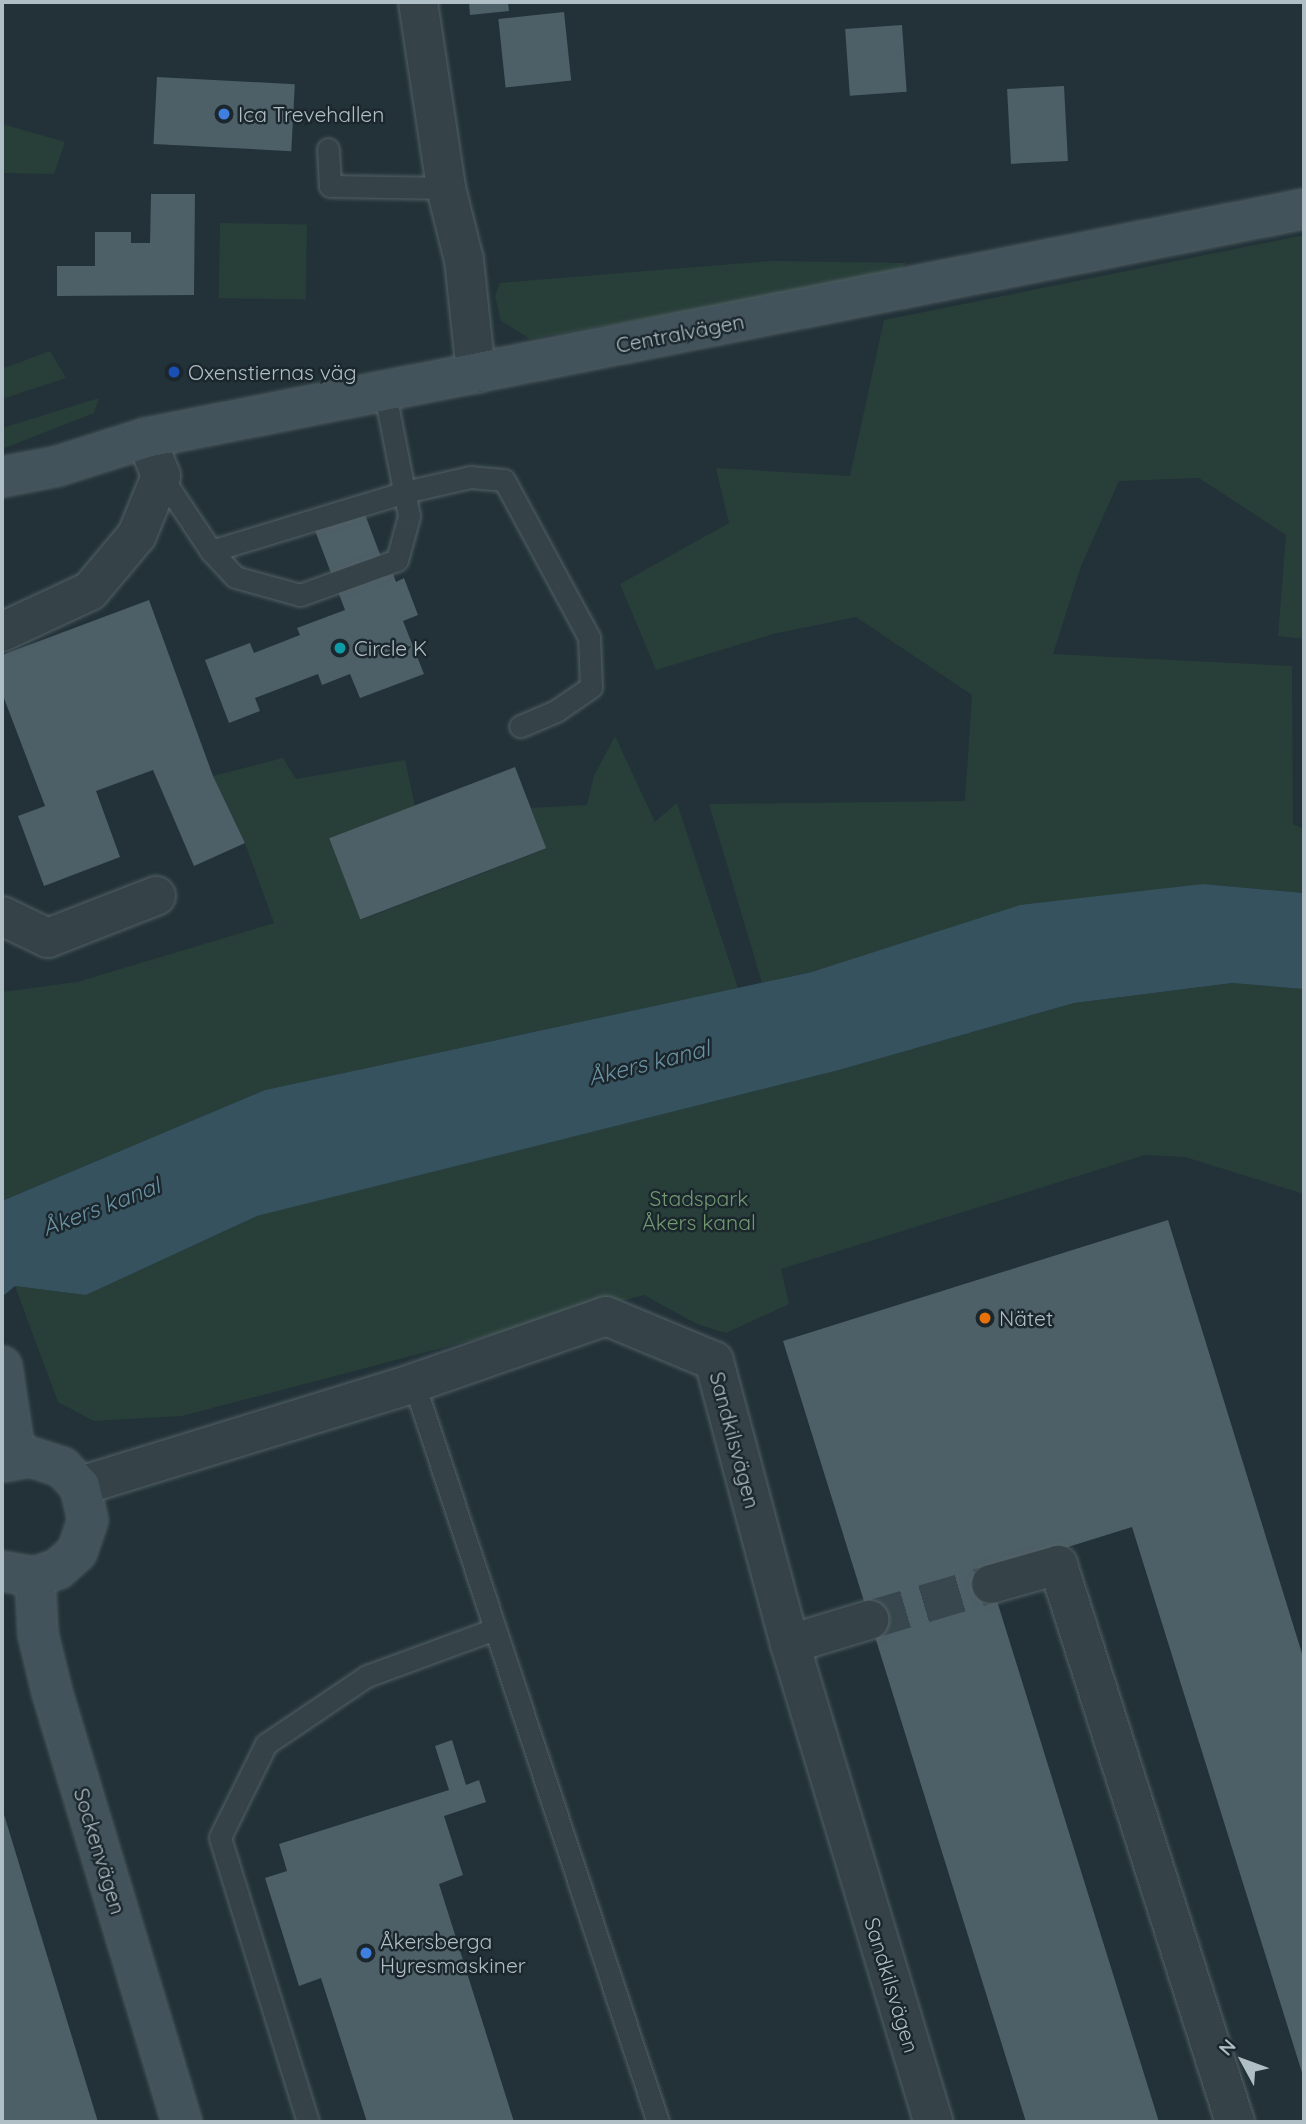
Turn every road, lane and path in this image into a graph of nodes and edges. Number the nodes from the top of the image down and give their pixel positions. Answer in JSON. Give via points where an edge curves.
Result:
{"nodes":[{"id":1,"x":418,"y":2,"type":"edge"},
{"id":2,"x":328,"y":149,"type":"dead end"},
{"id":3,"x":446,"y":188,"type":"junction"},
{"id":4,"x":1304,"y":209,"type":"edge"},
{"id":5,"x":476,"y":373,"type":"junction"},
{"id":6,"x":384,"y":389,"type":"junction"},
{"id":7,"x":146,"y":438,"type":"junction"},
{"id":8,"x":58,"y":466,"type":"junction"},
{"id":9,"x":161,"y":476,"type":"junction"},
{"id":10,"x":2,"y":477,"type":"edge"},
{"id":11,"x":2,"y":492,"type":"edge"},
{"id":12,"x":405,"y":492,"type":"junction"},
{"id":13,"x":211,"y":551,"type":"junction"},
{"id":14,"x":2,"y":632,"type":"edge"},
{"id":15,"x":520,"y":726,"type":"dead end"},
{"id":16,"x":156,"y":896,"type":"dead end"},
{"id":17,"x":2,"y":916,"type":"edge"},
{"id":18,"x":2,"y":1366,"type":"edge"},
{"id":19,"x":414,"y":1383,"type":"junction"},
{"id":20,"x":9,"y":1460,"type":"edge"},
{"id":21,"x":80,"y":1486,"type":"junction"},
{"id":22,"x":18,"y":1574,"type":"edge"},
{"id":23,"x":991,"y":1584,"type":"tunnel mouth"},
{"id":24,"x":869,"y":1620,"type":"tunnel mouth"},
{"id":25,"x":495,"y":1629,"type":"junction"},
{"id":26,"x":790,"y":1644,"type":"junction"},
{"id":27,"x":182,"y":2122,"type":"edge"},
{"id":28,"x":308,"y":2122,"type":"edge"},
{"id":29,"x":658,"y":2122,"type":"edge"},
{"id":30,"x":933,"y":2122,"type":"edge"},
{"id":31,"x":1235,"y":2122,"type":"edge"}],
"edges":[{"from":1,"to":3,"type":"street"},
{"from":2,"to":3,"type":"lane","via":[[330,186]]},
{"from":3,"to":5,"type":"street","via":[[464,260]]},
{"from":4,"to":5,"type":"street","name":"Centralvägen"},
{"from":5,"to":6,"type":"street","name":"Centralvägen"},
{"from":6,"to":7,"type":"street","name":"Centralvägen"},
{"from":6,"to":12,"type":"lane"},
{"from":7,"to":8,"type":"street","name":"Centralvägen"},
{"from":7,"to":9,"type":"street"},
{"from":8,"to":10,"type":"street","name":"Centralvägen"},
{"from":8,"to":11,"type":"street","name":"Centralvägen"},
{"from":9,"to":13,"type":"lane"},
{"from":9,"to":14,"type":"street","via":[[137,535],[90,591]]},
{"from":12,"to":13,"type":"lane"},
{"from":12,"to":13,"type":"lane","via":[[409,516],[397,560],[300,595],[235,578]]},
{"from":12,"to":15,"type":"lane","via":[[470,477],[505,480],[589,637],[591,687],[556,711]]},
{"from":16,"to":17,"type":"street","via":[[48,938]]},
{"from":18,"to":20,"type":"street"},
{"from":19,"to":21,"type":"street","name":"Sandkilsvägen"},
{"from":19,"to":25,"type":"lane"},
{"from":19,"to":26,"type":"street","name":"Sandkilsvägen","via":[[606,1316],[714,1361]]},
{"from":20,"to":21,"type":"street","via":[[48,1461],[62,1467]]},
{"from":21,"to":22,"type":"street","via":[[88,1520],[82,1543],[67,1563]]},
{"from":22,"to":27,"type":"street","name":"Sockenvägen"},
{"from":23,"to":31,"type":"street","via":[[1058,1565]]},
{"from":24,"to":26,"type":"street"},
{"from":25,"to":28,"type":"lane","via":[[367,1676],[266,1744],[220,1837]]},
{"from":25,"to":29,"type":"lane"},
{"from":26,"to":30,"type":"street","name":"Sandkilsvägen"}]}
